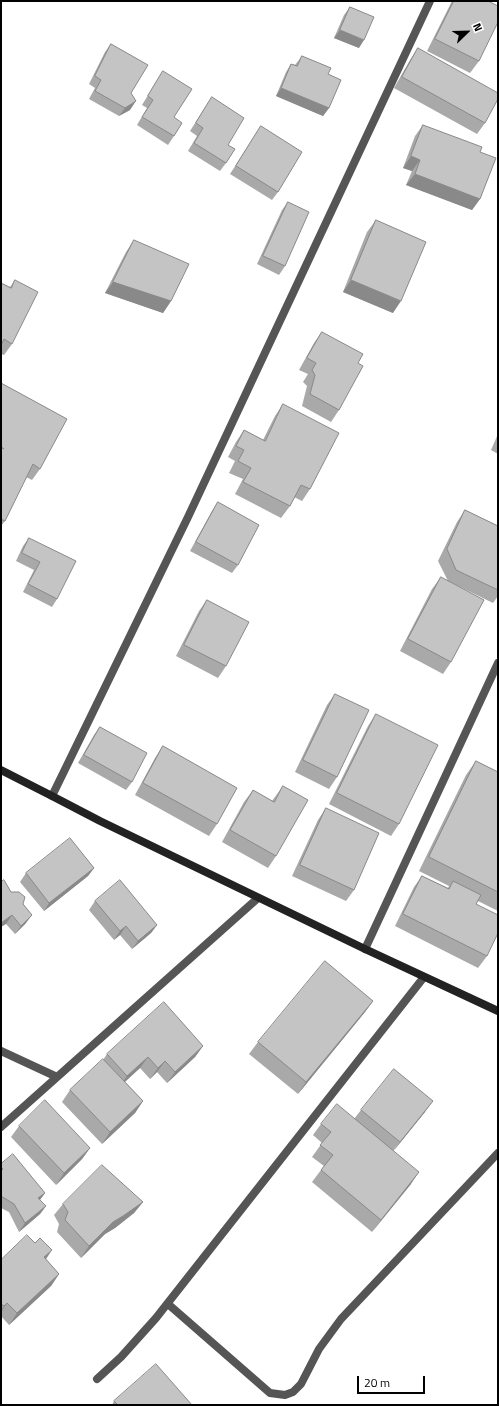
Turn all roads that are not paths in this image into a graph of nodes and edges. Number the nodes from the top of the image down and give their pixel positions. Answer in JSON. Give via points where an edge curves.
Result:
{"nodes":[{"id":1,"x":430,"y":1,"type":"edge"},
{"id":2,"x":498,"y":663,"type":"edge"},
{"id":3,"x":1,"y":770,"type":"edge"},
{"id":4,"x":52,"y":796,"type":"junction"},
{"id":5,"x":258,"y":898,"type":"junction"},
{"id":6,"x":365,"y":950,"type":"junction"},
{"id":7,"x":424,"y":977,"type":"junction"},
{"id":8,"x":498,"y":1011,"type":"edge"},
{"id":9,"x":1,"y":1050,"type":"edge"},
{"id":10,"x":57,"y":1077,"type":"junction"},
{"id":11,"x":1,"y":1127,"type":"edge"},
{"id":12,"x":498,"y":1153,"type":"edge"},
{"id":13,"x":168,"y":1304,"type":"junction"},
{"id":14,"x":97,"y":1379,"type":"dead end"}],
"edges":[{"from":1,"to":4,"type":"street","via":[[184,524]]},
{"from":2,"to":6,"type":"street"},
{"from":3,"to":4,"type":"main road"},
{"from":4,"to":5,"type":"main road"},
{"from":5,"to":6,"type":"main road"},
{"from":5,"to":10,"type":"street"},
{"from":6,"to":7,"type":"main road"},
{"from":7,"to":8,"type":"main road"},
{"from":7,"to":13,"type":"street"},
{"from":9,"to":10,"type":"street"},
{"from":10,"to":11,"type":"street"},
{"from":12,"to":13,"type":"street","via":[[341,1318],[319,1349],[301,1384],[293,1392],[285,1395],[270,1393]]},
{"from":13,"to":14,"type":"street","via":[[121,1357]]}]}
